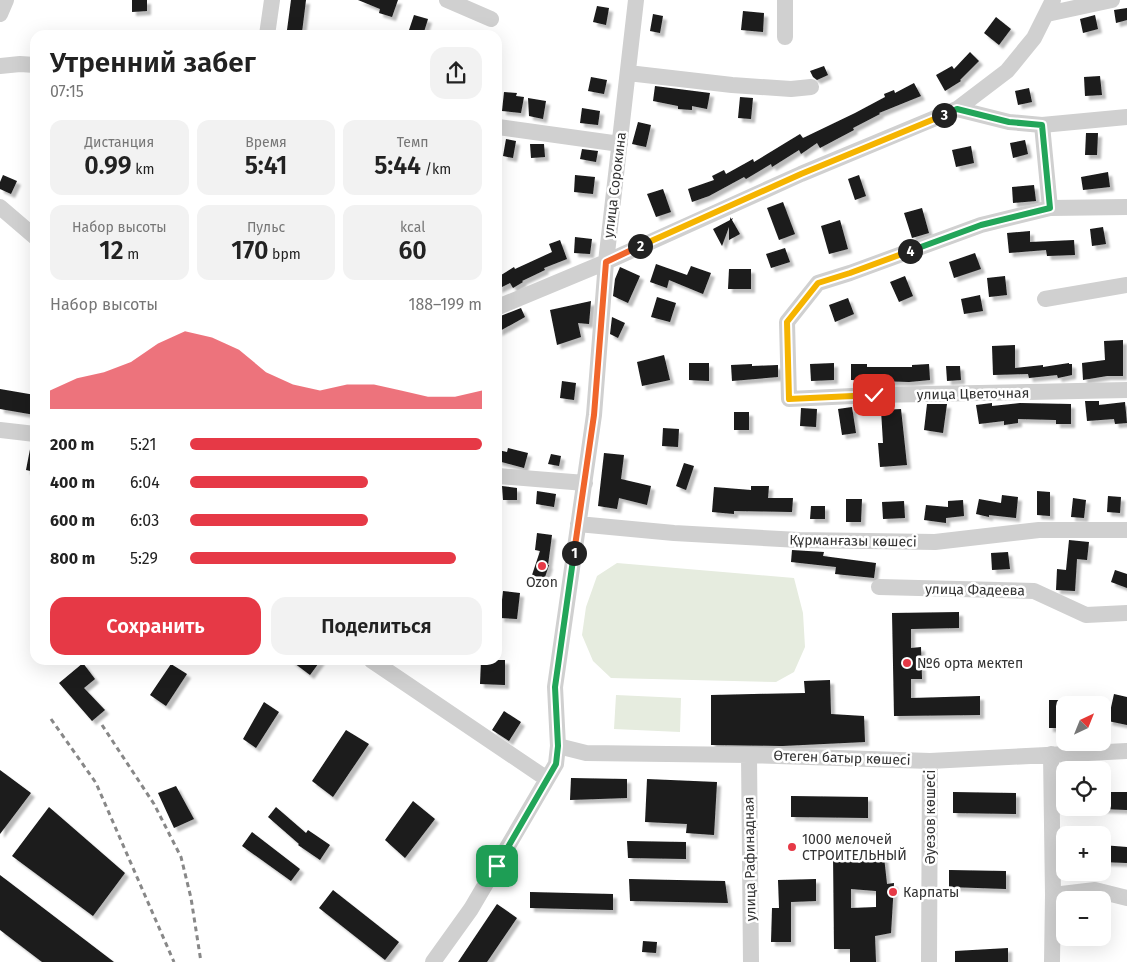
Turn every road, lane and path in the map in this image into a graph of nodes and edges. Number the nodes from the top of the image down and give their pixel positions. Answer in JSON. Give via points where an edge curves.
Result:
{"nodes":[{"id":1,"x":6,"y":0,"type":"edge"},
{"id":2,"x":272,"y":0,"type":"edge"},
{"id":3,"x":447,"y":0,"type":"edge"},
{"id":4,"x":636,"y":0,"type":"edge"},
{"id":5,"x":785,"y":0,"type":"edge"},
{"id":6,"x":1112,"y":0,"type":"edge"},
{"id":7,"x":1050,"y":7,"type":"edge"},
{"id":8,"x":0,"y":14,"type":"edge"},
{"id":9,"x":490,"y":19,"type":"dead end"},
{"id":10,"x":268,"y":30,"type":"edge"},
{"id":11,"x":785,"y":37,"type":"dead end"},
{"id":12,"x":30,"y":65,"type":"edge"},
{"id":13,"x":0,"y":66,"type":"edge"},
{"id":14,"x":628,"y":73,"type":"junction"},
{"id":15,"x":811,"y":87,"type":"dead end"},
{"id":16,"x":957,"y":109,"type":"junction"},
{"id":17,"x":1127,"y":117,"type":"edge"},
{"id":18,"x":1042,"y":125,"type":"junction"},
{"id":19,"x":502,"y":128,"type":"edge"},
{"id":20,"x":620,"y":144,"type":"junction"},
{"id":21,"x":0,"y":207,"type":"edge"},
{"id":22,"x":1127,"y":207,"type":"edge"},
{"id":23,"x":1050,"y":208,"type":"junction"},
{"id":24,"x":30,"y":234,"type":"edge"},
{"id":25,"x":606,"y":262,"type":"junction"},
{"id":26,"x":1127,"y":285,"type":"edge"},
{"id":27,"x":1045,"y":299,"type":"dead end"},
{"id":28,"x":502,"y":305,"type":"edge"},
{"id":29,"x":1127,"y":390,"type":"edge"},
{"id":30,"x":0,"y":430,"type":"edge"},
{"id":31,"x":30,"y":433,"type":"edge"},
{"id":32,"x":502,"y":476,"type":"edge"},
{"id":33,"x":585,"y":483,"type":"junction"},
{"id":34,"x":578,"y":524,"type":"junction"},
{"id":35,"x":1127,"y":530,"type":"edge"},
{"id":36,"x":878,"y":587,"type":"dead end"},
{"id":37,"x":1127,"y":613,"type":"edge"},
{"id":38,"x":378,"y":665,"type":"edge"},
{"id":39,"x":558,"y":746,"type":"junction"},
{"id":40,"x":1127,"y":751,"type":"edge"},
{"id":41,"x":1051,"y":754,"type":"junction"},
{"id":42,"x":749,"y":755,"type":"junction"},
{"id":43,"x":930,"y":761,"type":"junction"},
{"id":44,"x":548,"y":780,"type":"junction"},
{"id":45,"x":1053,"y":895,"type":"junction"},
{"id":46,"x":1127,"y":898,"type":"edge"},
{"id":47,"x":433,"y":962,"type":"edge"},
{"id":48,"x":751,"y":962,"type":"edge"},
{"id":49,"x":930,"y":962,"type":"edge"},
{"id":50,"x":1052,"y":962,"type":"edge"}],
"edges":[{"from":1,"to":8,"type":"street"},
{"from":2,"to":10,"type":"street"},
{"from":3,"to":9,"type":"street"},
{"from":4,"to":14,"type":"street","name":"улица Сорокина"},
{"from":5,"to":11,"type":"street"},
{"from":6,"to":7,"type":"street"},
{"from":7,"to":16,"type":"street","via":[[1034,38],[1006,71]]},
{"from":12,"to":13,"type":"street"},
{"from":14,"to":15,"type":"street","via":[[791,90]]},
{"from":14,"to":20,"type":"street","name":"улица Сорокина"},
{"from":16,"to":18,"type":"street","via":[[1009,122]]},
{"from":16,"to":25,"type":"street","via":[[801,174]]},
{"from":17,"to":18,"type":"street"},
{"from":18,"to":23,"type":"street"},
{"from":19,"to":20,"type":"street"},
{"from":20,"to":25,"type":"street","name":"улица Сорокина"},
{"from":21,"to":24,"type":"street"},
{"from":22,"to":23,"type":"street"},
{"from":23,"to":29,"type":"street","name":"улица Цветочная","via":[[981,225],[818,283],[787,322],[789,399]]},
{"from":25,"to":28,"type":"street"},
{"from":25,"to":33,"type":"street","name":"улица Сорокина","via":[[594,415]]},
{"from":26,"to":27,"type":"street"},
{"from":30,"to":31,"type":"street"},
{"from":32,"to":33,"type":"street"},
{"from":33,"to":34,"type":"street","name":"улица Сорокина"},
{"from":34,"to":35,"type":"street","name":"Құрманғазы көшесі","via":[[799,540],[934,542],[1040,530]]},
{"from":34,"to":39,"type":"street","name":"улица Сорокина","via":[[555,687]]},
{"from":36,"to":37,"type":"street","name":"улица Фадеева","via":[[1034,591],[1086,615]]},
{"from":38,"to":44,"type":"street"},
{"from":39,"to":42,"type":"street","name":"Өтеген батыр көшесі","via":[[586,753]]},
{"from":39,"to":44,"type":"street","name":"улица Сорокина","via":[[556,764]]},
{"from":40,"to":41,"type":"street","name":"Өтеген батыр көшесі"},
{"from":41,"to":43,"type":"street","name":"Өтеген батыр көшесі"},
{"from":41,"to":45,"type":"street"},
{"from":42,"to":43,"type":"street","name":"Өтеген батыр көшесі"},
{"from":42,"to":48,"type":"street","name":"улица Рафинадная"},
{"from":43,"to":49,"type":"street","name":"Әуезов көшесі"},
{"from":44,"to":47,"type":"street","name":"улица Сорокина","via":[[471,909]]},
{"from":45,"to":46,"type":"street","via":[[1095,890]]},
{"from":45,"to":50,"type":"street"}]}
